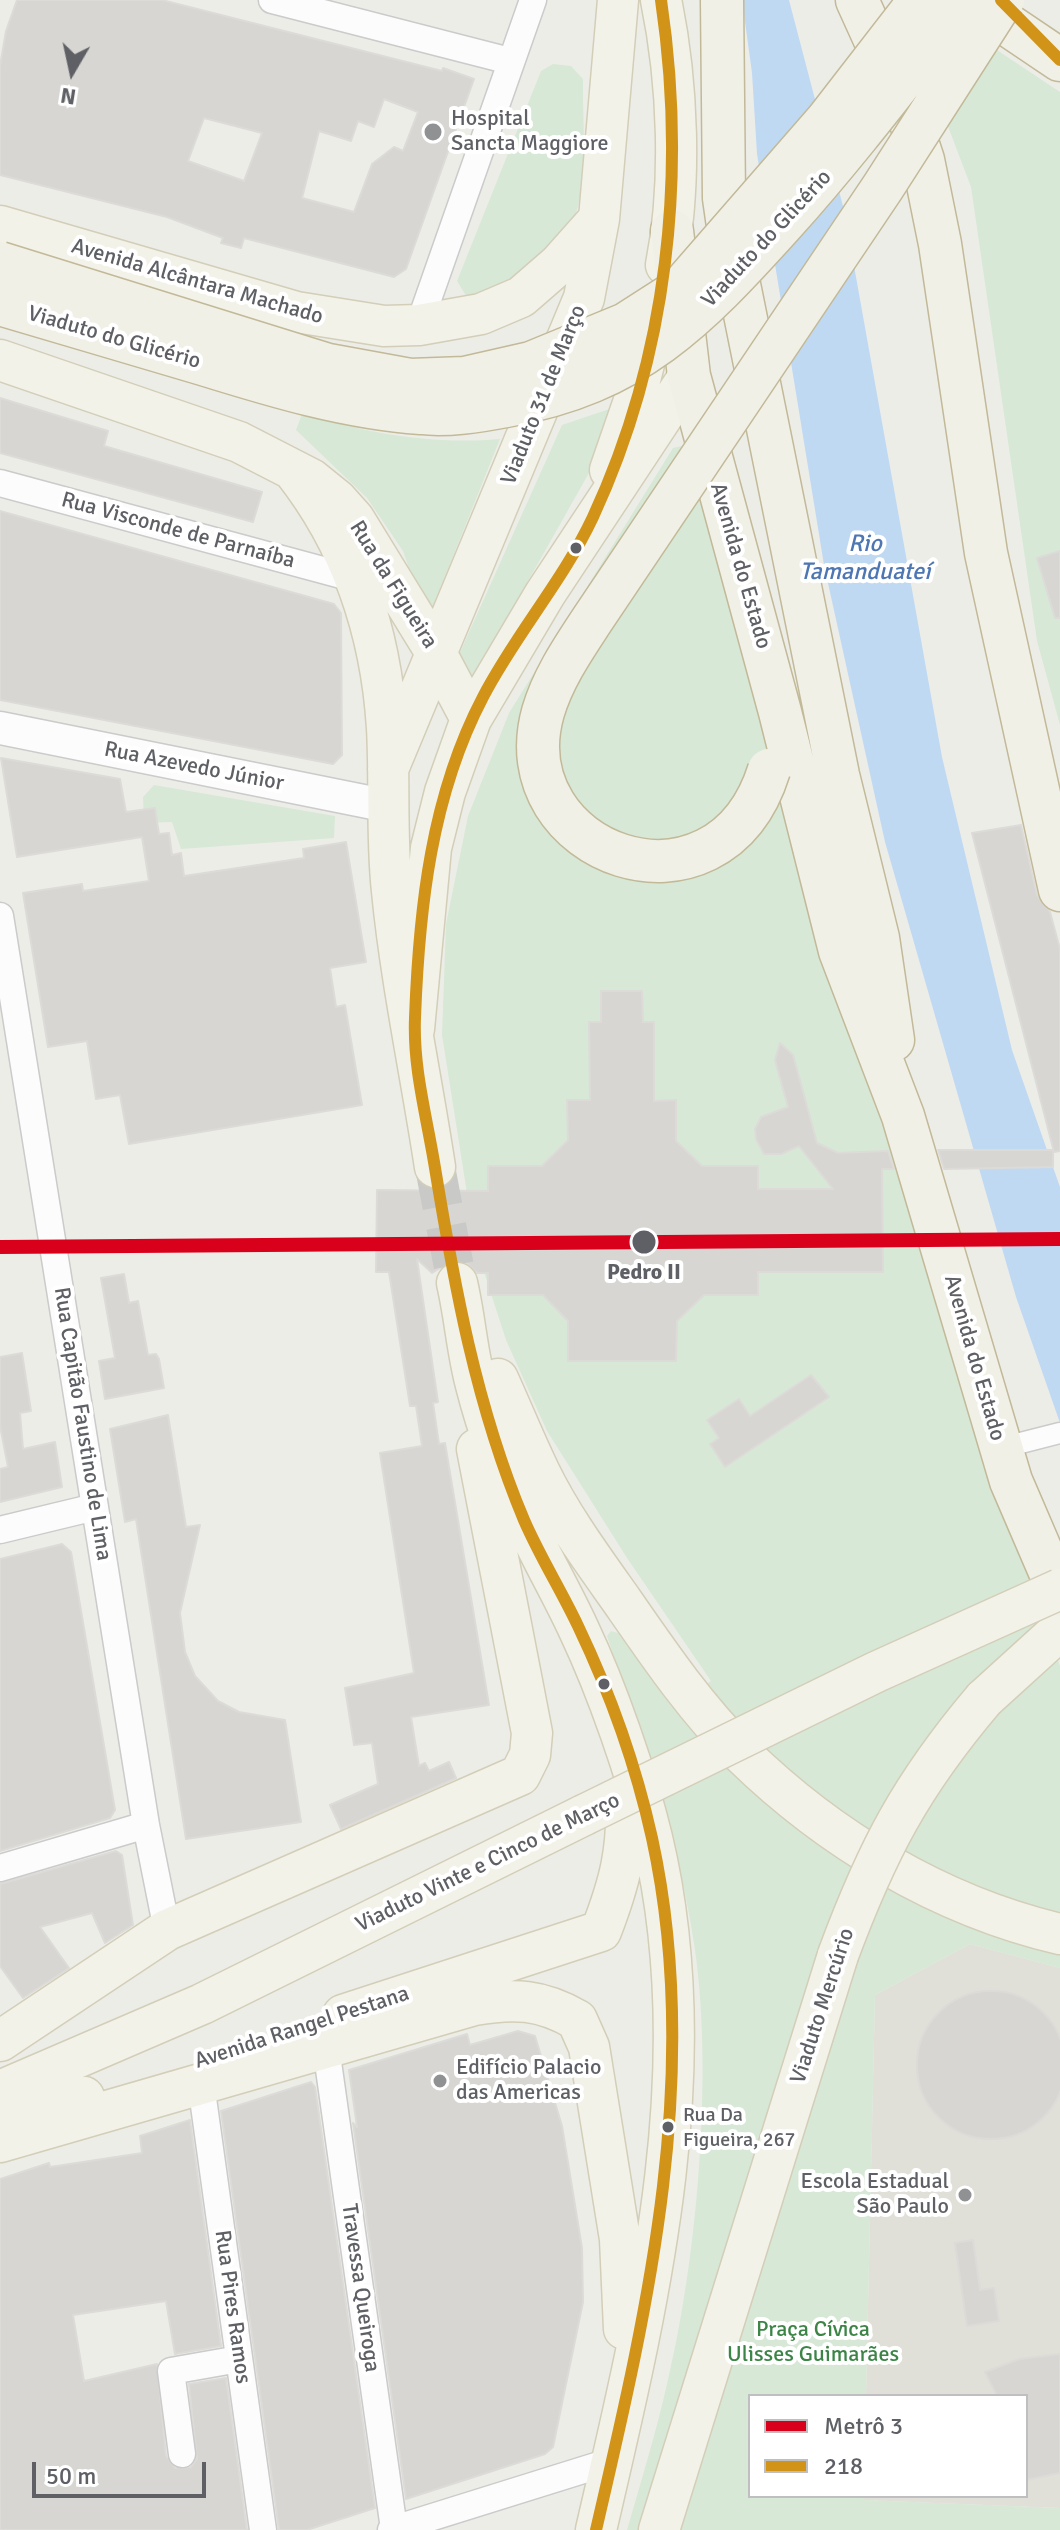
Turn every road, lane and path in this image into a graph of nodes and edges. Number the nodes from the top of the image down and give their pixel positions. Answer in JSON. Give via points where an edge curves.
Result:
{"nodes":[{"id":1,"x":272,"y":0,"type":"edge"},
{"id":2,"x":533,"y":0,"type":"edge"},
{"id":3,"x":618,"y":0,"type":"edge"},
{"id":4,"x":661,"y":0,"type":"edge"},
{"id":5,"x":722,"y":0,"type":"edge"},
{"id":6,"x":857,"y":0,"type":"edge"},
{"id":7,"x":920,"y":0,"type":"edge"},
{"id":8,"x":965,"y":0,"type":"edge"},
{"id":9,"x":971,"y":0,"type":"edge"},
{"id":10,"x":1002,"y":0,"type":"edge"},
{"id":11,"x":1058,"y":58,"type":"edge"},
{"id":12,"x":510,"y":61,"type":"junction"},
{"id":13,"x":724,"y":198,"type":"junction"},
{"id":14,"x":600,"y":204,"type":"junction"},
{"id":15,"x":0,"y":226,"type":"edge"},
{"id":16,"x":672,"y":231,"type":"junction"},
{"id":17,"x":0,"y":263,"type":"edge"},
{"id":18,"x":0,"y":304,"type":"edge"},
{"id":19,"x":419,"y":325,"type":"junction"},
{"id":20,"x":0,"y":360,"type":"edge"},
{"id":21,"x":689,"y":376,"type":"junction"},
{"id":22,"x":293,"y":470,"type":"junction"},
{"id":23,"x":0,"y":483,"type":"edge"},
{"id":24,"x":589,"y":526,"type":"junction"},
{"id":25,"x":356,"y":579,"type":"junction"},
{"id":26,"x":435,"y":651,"type":"junction"},
{"id":27,"x":780,"y":712,"type":"junction"},
{"id":28,"x":471,"y":719,"type":"junction"},
{"id":29,"x":0,"y":728,"type":"edge"},
{"id":30,"x":388,"y":788,"type":"junction"},
{"id":31,"x":1060,"y":890,"type":"edge"},
{"id":32,"x":0,"y":916,"type":"edge"},
{"id":33,"x":414,"y":1029,"type":"junction"},
{"id":34,"x":903,"y":1116,"type":"junction"},
{"id":35,"x":435,"y":1167,"type":"tunnel mouth"},
{"id":36,"x":476,"y":1385,"type":"junction"},
{"id":37,"x":1056,"y":1435,"type":"edge"},
{"id":38,"x":1001,"y":1448,"type":"junction"},
{"id":39,"x":95,"y":1507,"type":"junction"},
{"id":40,"x":0,"y":1530,"type":"edge"},
{"id":41,"x":1060,"y":1592,"type":"edge"},
{"id":42,"x":1060,"y":1630,"type":"edge"},
{"id":43,"x":624,"y":1750,"type":"junction"},
{"id":44,"x":146,"y":1825,"type":"junction"},
{"id":45,"x":0,"y":1868,"type":"edge"},
{"id":46,"x":167,"y":1930,"type":"junction"},
{"id":47,"x":1060,"y":1934,"type":"edge"},
{"id":48,"x":535,"y":1954,"type":"junction"},
{"id":49,"x":534,"y":2001,"type":"junction"},
{"id":50,"x":0,"y":2041,"type":"edge"},
{"id":51,"x":326,"y":2048,"type":"junction"},
{"id":52,"x":201,"y":2084,"type":"junction"},
{"id":53,"x":0,"y":2091,"type":"edge"},
{"id":54,"x":0,"y":2104,"type":"edge"},
{"id":55,"x":0,"y":2142,"type":"edge"},
{"id":56,"x":239,"y":2359,"type":"junction"},
{"id":57,"x":630,"y":2378,"type":"junction"},
{"id":58,"x":182,"y":2454,"type":"dead end"},
{"id":59,"x":612,"y":2461,"type":"junction"},
{"id":60,"x":263,"y":2530,"type":"edge"},
{"id":61,"x":392,"y":2530,"type":"edge"},
{"id":62,"x":596,"y":2530,"type":"edge"},
{"id":63,"x":659,"y":2530,"type":"edge"}],
"edges":[{"from":1,"to":12,"type":"street"},
{"from":2,"to":12,"type":"street"},
{"from":3,"to":14,"type":"main road","name":"Viaduto 31 de Março"},
{"from":4,"to":16,"type":"main road","name":"Avenida do Estado","via":[[673,84]]},
{"from":5,"to":13,"type":"highway","name":"Avenida do Estado"},
{"from":6,"to":31,"type":"highway","via":[[906,108],[923,160],[986,553]]},
{"from":7,"to":17,"type":"highway","name":"Viaduto do Glicério","bridge":true,"via":[[827,120],[679,290],[626,324],[531,363],[465,378],[410,380],[328,365]]},
{"from":8,"to":18,"type":"highway","name":"Viaduto do Glicério","bridge":true,"via":[[825,178],[718,297],[603,379],[548,398],[424,414],[354,404],[279,387]]},
{"from":9,"to":11,"type":"highway"},
{"from":10,"to":11,"type":"main road"},
{"from":10,"to":27,"type":"highway","bridge":true,"via":[[558,674],[543,713],[543,775],[558,809],[586,838],[635,860],[681,860],[725,840],[753,811],[769,770]]},
{"from":12,"to":19,"type":"street"},
{"from":13,"to":21,"type":"highway","via":[[705,322]]},
{"from":13,"to":34,"type":"highway","name":"Avenida do Estado","via":[[838,775],[878,938]]},
{"from":14,"to":19,"type":"main road","name":"Avenida Alcântara Machado","via":[[559,264],[521,297],[481,314]]},
{"from":14,"to":26,"type":"main road","name":"Viaduto 31 de Março","via":[[584,298]]},
{"from":15,"to":19,"type":"main road","name":"Avenida Alcântara Machado","via":[[296,312],[345,322]]},
{"from":16,"to":21,"type":"highway","name":"Avenida do Estado"},
{"from":16,"to":24,"type":"main road","via":[[637,392]]},
{"from":20,"to":22,"type":"main road","via":[[239,442]]},
{"from":21,"to":24,"type":"main road"},
{"from":21,"to":27,"type":"highway","name":"Avenida do Estado"},
{"from":22,"to":25,"type":"main road"},
{"from":22,"to":26,"type":"main road","name":"Rua da Figueira","via":[[325,489],[354,519]]},
{"from":23,"to":25,"type":"street","name":"Rua Visconde de Parnaíba"},
{"from":24,"to":28,"type":"main road"},
{"from":25,"to":30,"type":"main road","via":[[370,618],[382,683]]},
{"from":26,"to":28,"type":"main road","name":"Rua da Figueira"},
{"from":26,"to":30,"type":"main road","name":"Viaduto 31 de Março"},
{"from":27,"to":34,"type":"highway","name":"Avenida do Estado","via":[[840,951]]},
{"from":28,"to":33,"type":"main road","via":[[431,848]]},
{"from":29,"to":30,"type":"street","name":"Rua Azevedo Júnior"},
{"from":30,"to":33,"type":"main road","via":[[397,933]]},
{"from":32,"to":39,"type":"street","name":"Rua Capitão Faustino de Lima"},
{"from":33,"to":35,"type":"main road"},
{"from":34,"to":38,"type":"highway","name":"Avenida do Estado"},
{"from":36,"to":43,"type":"main road","via":[[526,1524],[580,1632]]},
{"from":36,"to":46,"type":"main road","via":[[476,1444],[532,1733],[530,1755],[520,1775]]},
{"from":36,"to":47,"type":"main road","bridge":true,"via":[[459,1290],[541,1475],[581,1541],[691,1697],[740,1752],[795,1802],[918,1882]]},
{"from":37,"to":38,"type":"street"},
{"from":38,"to":41,"type":"highway","name":"Avenida do Estado"},
{"from":39,"to":40,"type":"street"},
{"from":39,"to":44,"type":"street","name":"Rua Capitão Faustino de Lima"},
{"from":41,"to":53,"type":"main road","name":"Viaduto Vinte e Cinco de Março","bridge":true,"via":[[876,1672],[202,2004]]},
{"from":42,"to":63,"type":"main road","name":"Viaduto Mercúrio","bridge":true,"via":[[984,1699],[940,1751],[897,1817],[863,1887]]},
{"from":43,"to":48,"type":"main road","name":"Avenida Rangel Pestana","via":[[628,1842],[601,1931]]},
{"from":43,"to":57,"type":"main road","via":[[652,1837],[670,1939],[674,2018],[668,2155]]},
{"from":44,"to":45,"type":"street"},
{"from":44,"to":46,"type":"street","name":"Rua Capitão Faustino de Lima"},
{"from":46,"to":50,"type":"main road"},
{"from":48,"to":49,"type":"main road","via":[[530,1991]]},
{"from":48,"to":54,"type":"main road","name":"Avenida Rangel Pestana","via":[[57,2105]]},
{"from":49,"to":51,"type":"main road","name":"Avenida Rangel Pestana","via":[[474,2005]]},
{"from":49,"to":57,"type":"main road","name":"Avenida Rangel Pestana","via":[[577,2020],[589,2047],[620,2239]]},
{"from":51,"to":52,"type":"main road","name":"Avenida Rangel Pestana"},
{"from":51,"to":61,"type":"street","name":"Travessa Queiroga"},
{"from":52,"to":55,"type":"main road","name":"Avenida Rangel Pestana"},
{"from":52,"to":56,"type":"street","name":"Rua Pires Ramos"},
{"from":56,"to":58,"type":"street","via":[[171,2371]]},
{"from":56,"to":60,"type":"street","name":"Rua Pires Ramos"},
{"from":57,"to":59,"type":"main road"},
{"from":59,"to":61,"type":"street"},
{"from":59,"to":62,"type":"main road"}]}
